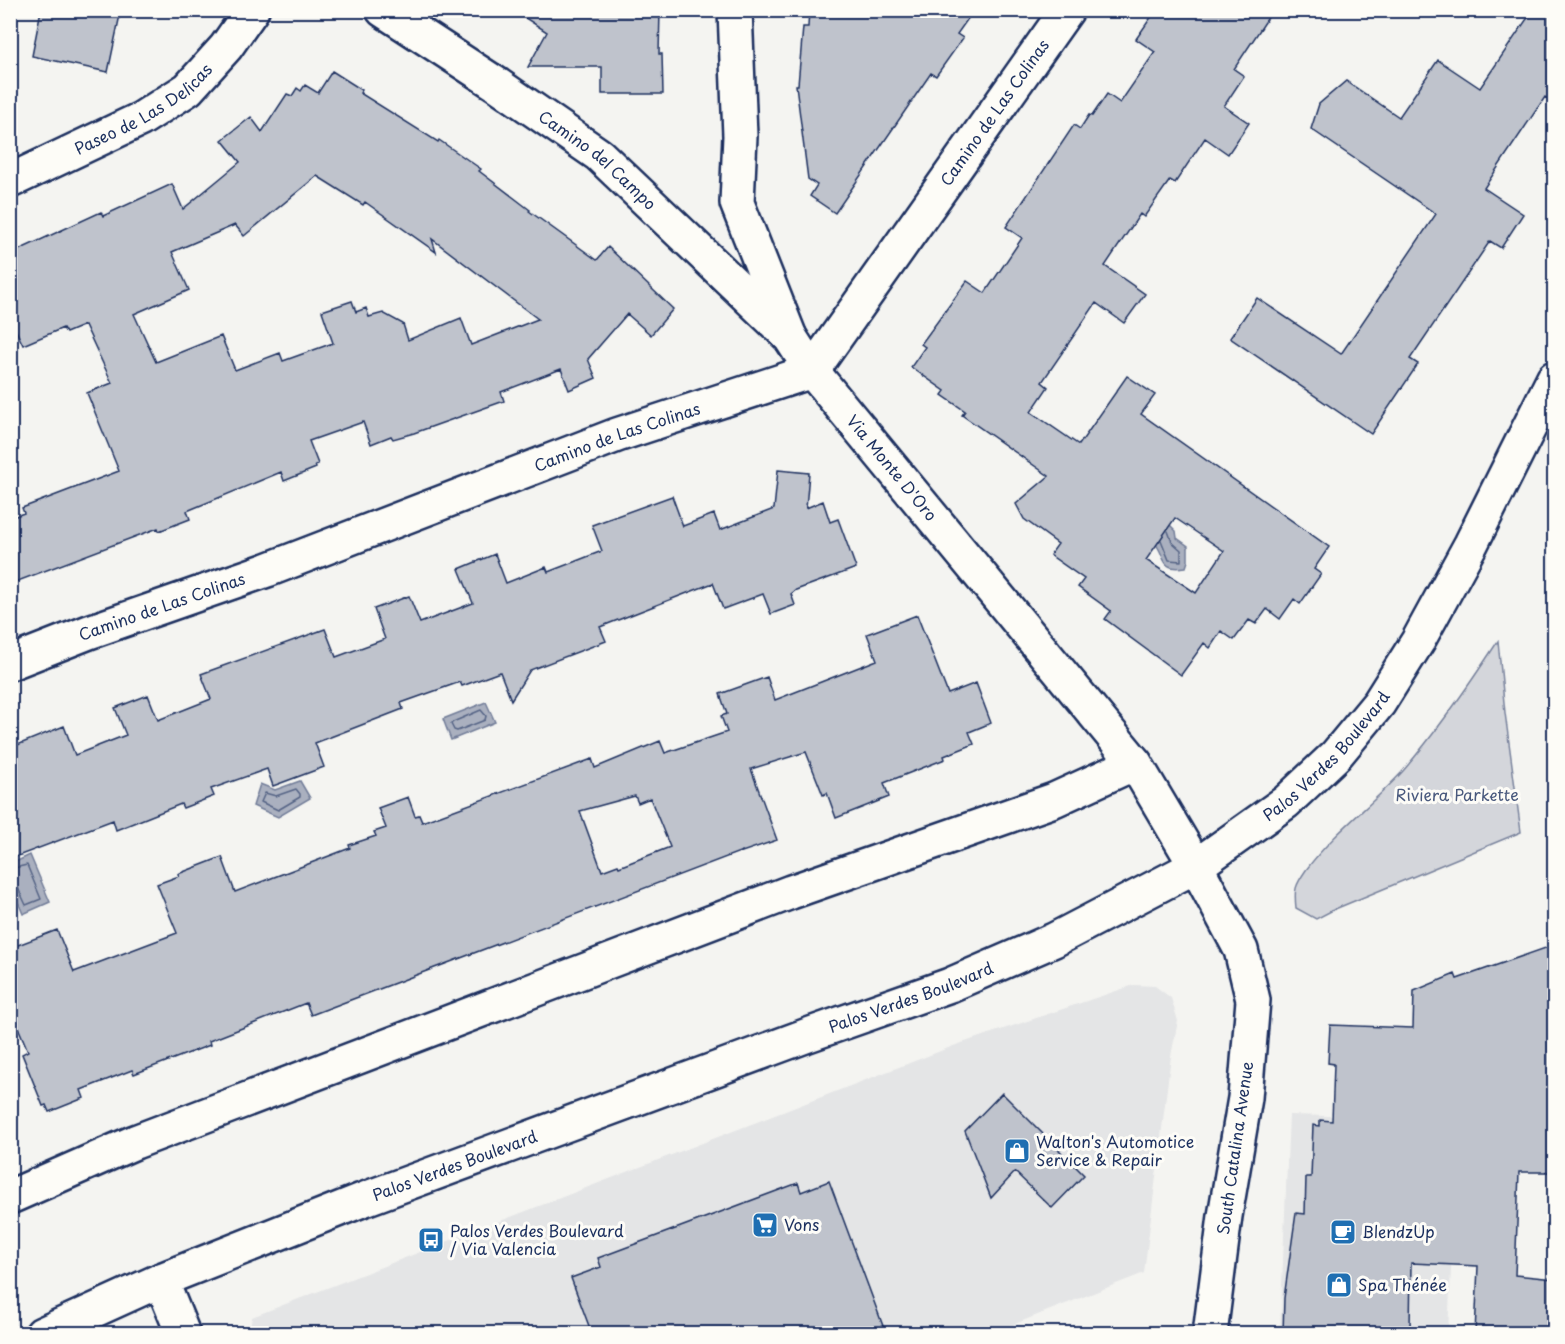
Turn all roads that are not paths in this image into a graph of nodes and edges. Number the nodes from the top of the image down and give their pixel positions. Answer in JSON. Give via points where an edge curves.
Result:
{"nodes":[{"id":1,"x":252,"y":10,"type":"edge"},
{"id":2,"x":383,"y":10,"type":"edge"},
{"id":3,"x":735,"y":10,"type":"edge"},
{"id":4,"x":1067,"y":10,"type":"edge"},
{"id":5,"x":10,"y":181,"type":"edge"},
{"id":6,"x":790,"y":338,"type":"junction"},
{"id":7,"x":812,"y":371,"type":"junction"},
{"id":8,"x":1554,"y":378,"type":"edge"},
{"id":9,"x":10,"y":663,"type":"edge"},
{"id":10,"x":1135,"y":763,"type":"junction"},
{"id":11,"x":1196,"y":866,"type":"junction"},
{"id":12,"x":10,"y":1197,"type":"edge"},
{"id":13,"x":161,"y":1280,"type":"junction"},
{"id":14,"x":42,"y":1334,"type":"edge"},
{"id":15,"x":183,"y":1334,"type":"edge"},
{"id":16,"x":1210,"y":1334,"type":"edge"}],
"edges":[{"from":1,"to":5,"type":"street","name":"Paseo de Las Delicas","via":[[226,48],[188,89],[141,119]]},
{"from":2,"to":6,"type":"street","name":"Camino del Campo","via":[[599,155]]},
{"from":3,"to":6,"type":"street","name":"Via Monte D'Oro","via":[[740,136],[737,202]]},
{"from":4,"to":7,"type":"street","name":"Camino de Las Colinas"},
{"from":6,"to":7,"type":"street","name":"Via Monte D'Oro"},
{"from":7,"to":9,"type":"street","name":"Camino de Las Colinas","via":[[617,435],[267,570]]},
{"from":7,"to":10,"type":"street","name":"Via Monte D'Oro"},
{"from":8,"to":11,"type":"street","name":"Palos Verdes Boulevard","via":[[1466,555],[1379,703],[1336,755],[1286,802]]},
{"from":10,"to":11,"type":"street","name":"Via Monte D'Oro"},
{"from":10,"to":12,"type":"street","via":[[1054,800],[791,892],[135,1142]]},
{"from":11,"to":13,"type":"street","name":"Palos Verdes Boulevard","via":[[1054,940],[950,985],[384,1192]]},
{"from":11,"to":16,"type":"street","name":"South Catalina Avenue","via":[[1241,950],[1253,1000],[1245,1098]]},
{"from":13,"to":14,"type":"street","name":"Palos Verdes Boulevard"},
{"from":13,"to":15,"type":"street"}]}
